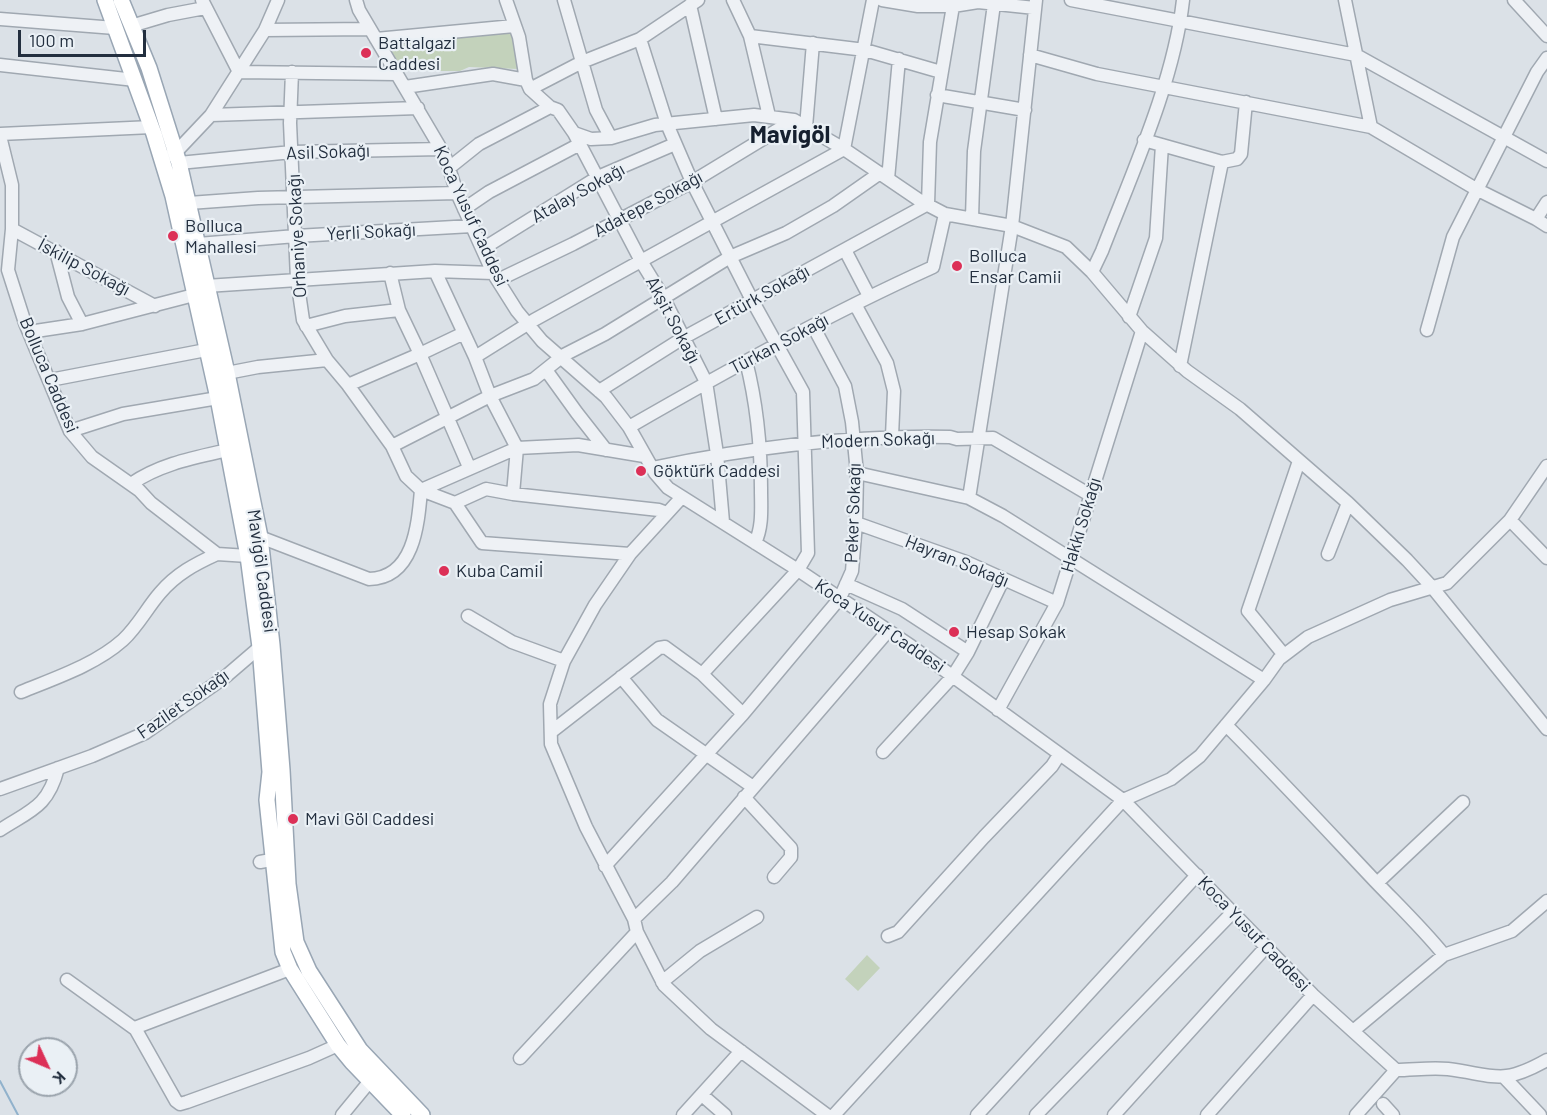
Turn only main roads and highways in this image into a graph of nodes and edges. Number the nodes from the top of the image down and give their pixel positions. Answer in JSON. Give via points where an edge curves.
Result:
{"nodes":[{"id":1,"x":105,"y":0,"type":"edge"},
{"id":2,"x":121,"y":0,"type":"edge"},
{"id":3,"x":173,"y":158,"type":"junction"},
{"id":4,"x":200,"y":291,"type":"junction"},
{"id":5,"x":273,"y":860,"type":"junction"},
{"id":6,"x":403,"y":1115,"type":"edge"},
{"id":7,"x":422,"y":1115,"type":"edge"}],
"edges":[{"from":1,"to":3,"type":"main road","name":"Mavigöl Caddesi","via":[[152,127]]},
{"from":2,"to":3,"type":"main road","name":"Mavigöl Caddesi","via":[[149,68]]},
{"from":3,"to":4,"type":"main road","name":"Mavigöl Caddesi","via":[[173,196]]},
{"from":3,"to":4,"type":"main road","name":"Mavigöl Caddesi","via":[[198,244]]},
{"from":4,"to":5,"type":"main road","name":"Mavigöl Caddesi","via":[[206,350],[248,556],[260,647]]},
{"from":4,"to":5,"type":"main road","name":"Mavigöl Caddesi","via":[[227,373],[260,537],[272,645]]},
{"from":5,"to":6,"type":"main road","name":"Mavigöl Caddesi","via":[[281,944],[290,969],[338,1045]]},
{"from":5,"to":7,"type":"main road","name":"Mavigöl Caddesi","via":[[301,956],[360,1050]]}]}
